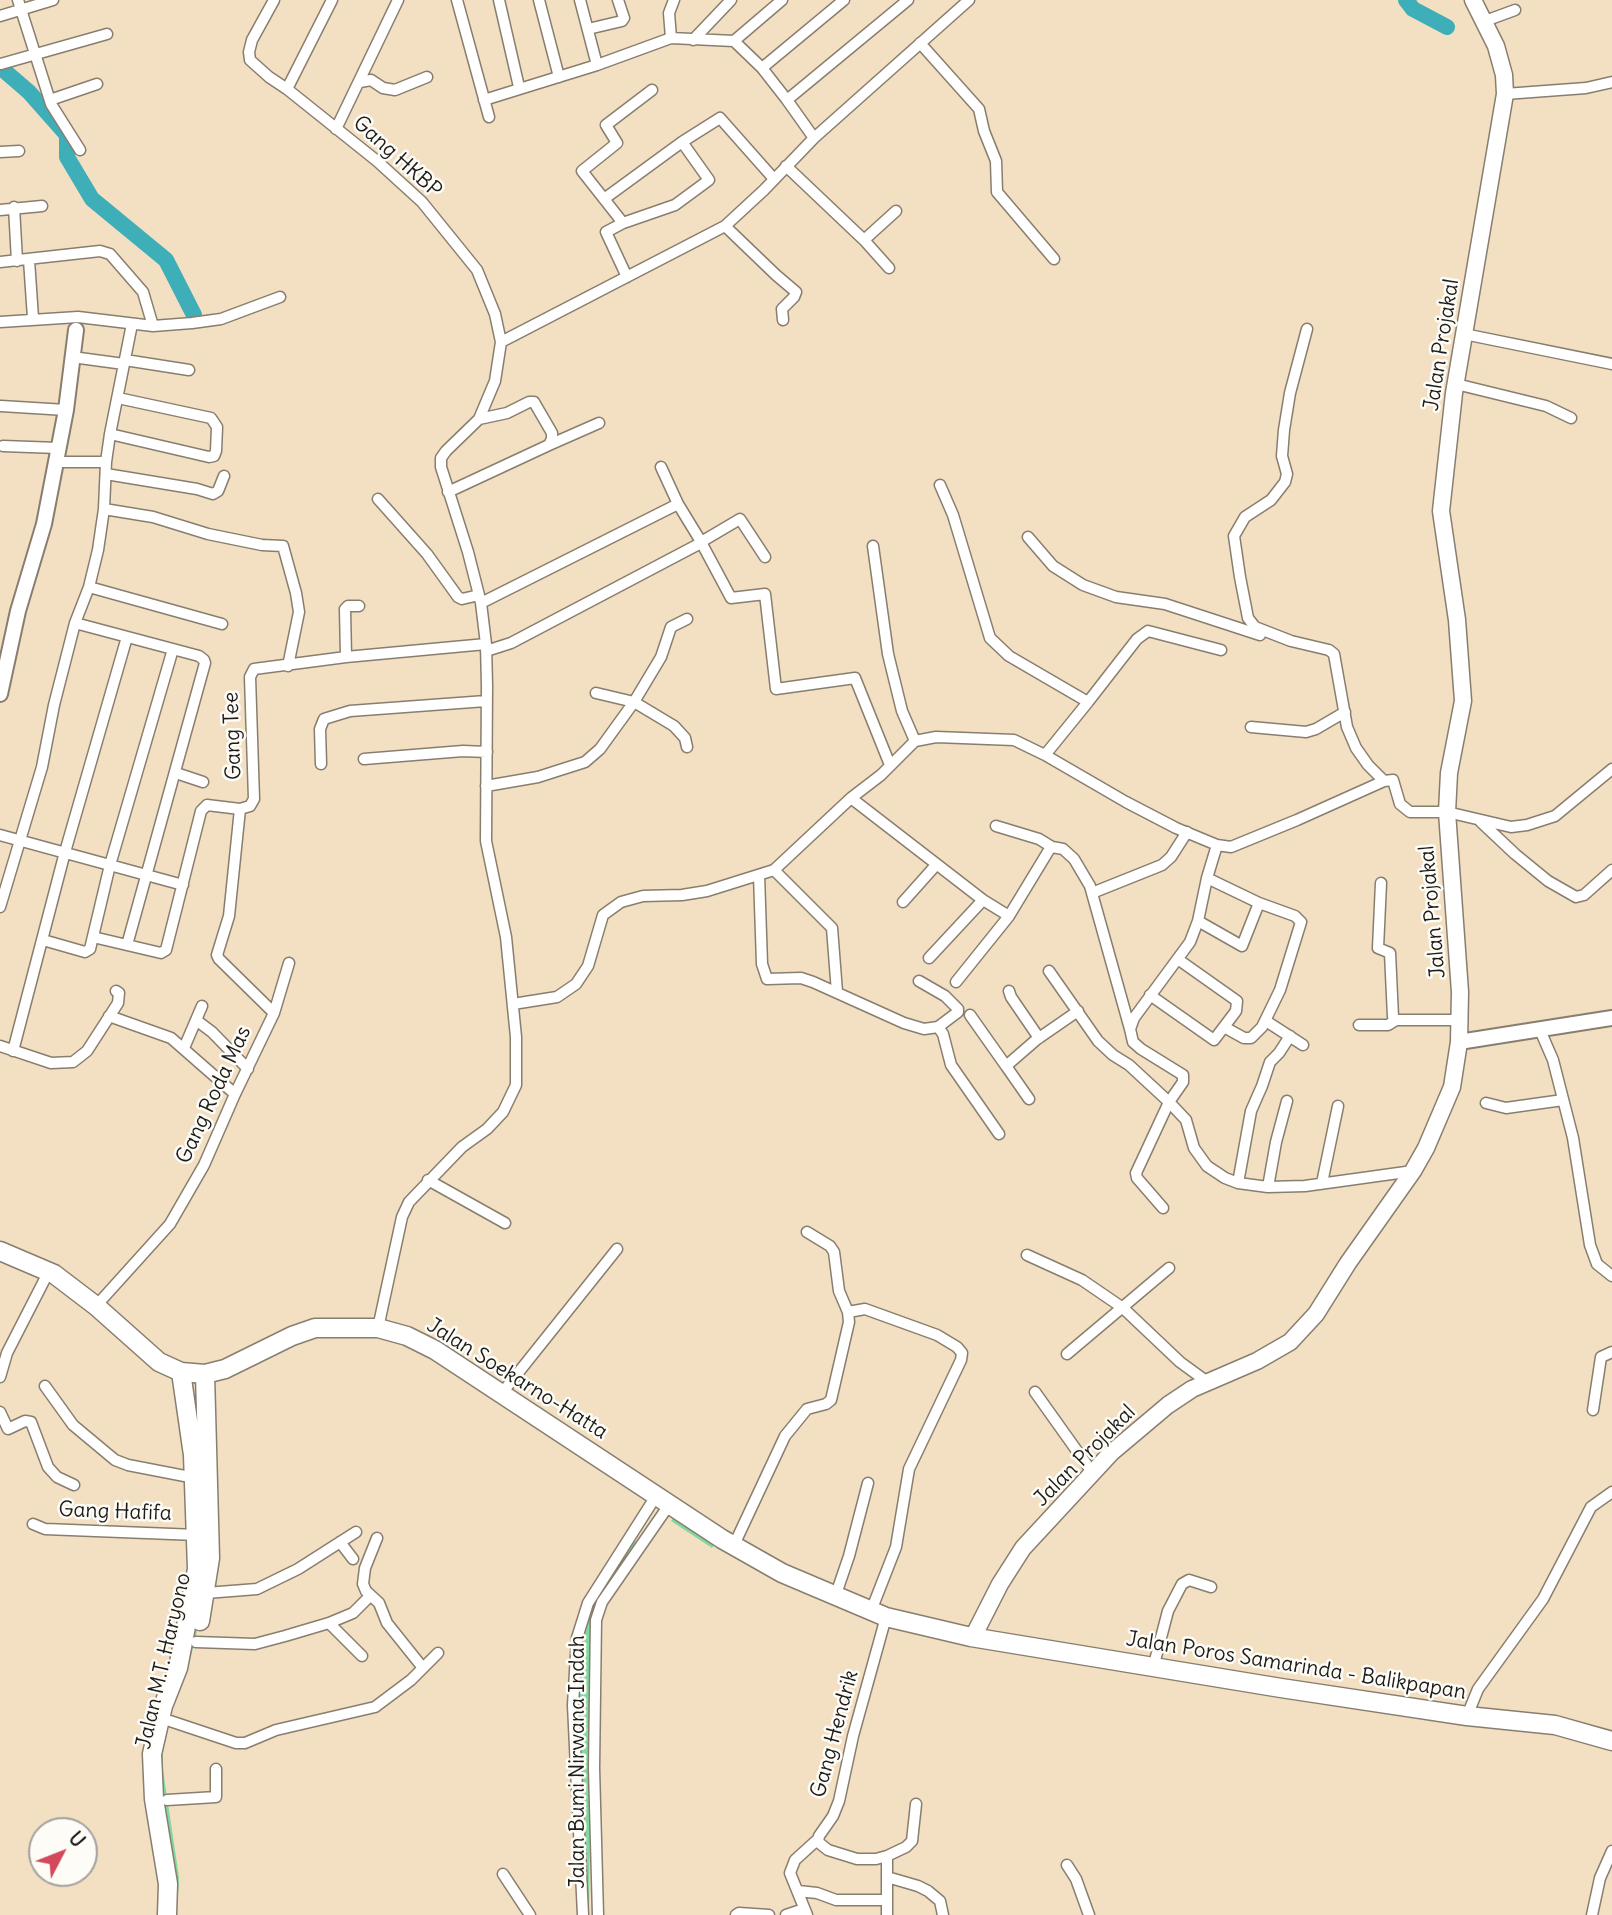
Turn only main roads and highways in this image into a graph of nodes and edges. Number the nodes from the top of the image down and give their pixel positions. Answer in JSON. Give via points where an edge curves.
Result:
{"nodes":[{"id":1,"x":1473,"y":0,"type":"edge"},
{"id":2,"x":0,"y":1251,"type":"edge"},
{"id":3,"x":181,"y":1371,"type":"junction"},
{"id":4,"x":205,"y":1374,"type":"junction"},
{"id":5,"x":973,"y":1637,"type":"junction"},
{"id":6,"x":1612,"y":1741,"type":"edge"},
{"id":7,"x":167,"y":1915,"type":"edge"},
{"id":8,"x":179,"y":1915,"type":"edge"}],
"edges":[{"from":1,"to":5,"type":"main road","name":"Jalan Projakal","via":[[1496,46],[1505,94],[1456,384],[1441,511],[1463,701],[1447,812],[1460,992],[1452,1087],[1413,1171],[1316,1314],[1290,1342],[1206,1381],[1168,1405],[1092,1472],[1023,1548]]},
{"from":2,"to":3,"type":"highway","name":"Jalan Soekarno-Hatta","via":[[48,1271],[159,1362]]},
{"from":3,"to":4,"type":"highway","name":"Jalan Soekarno-Hatta"},
{"from":3,"to":7,"type":"highway","name":"Jalan M.T. Haryono","via":[[195,1478],[197,1569],[178,1668],[152,1754],[168,1884]]},
{"from":4,"to":5,"type":"highway","name":"Jalan Soekarno-Hatta","via":[[315,1328],[378,1328],[407,1336],[782,1573],[878,1614]]},
{"from":4,"to":8,"type":"highway","name":"Jalan M.T. Haryono","via":[[210,1558],[196,1642],[162,1761],[179,1881]]},
{"from":5,"to":6,"type":"highway","name":"Jalan Poros Samarinda - Balikpapan","via":[[1467,1716],[1555,1725]]}]}
